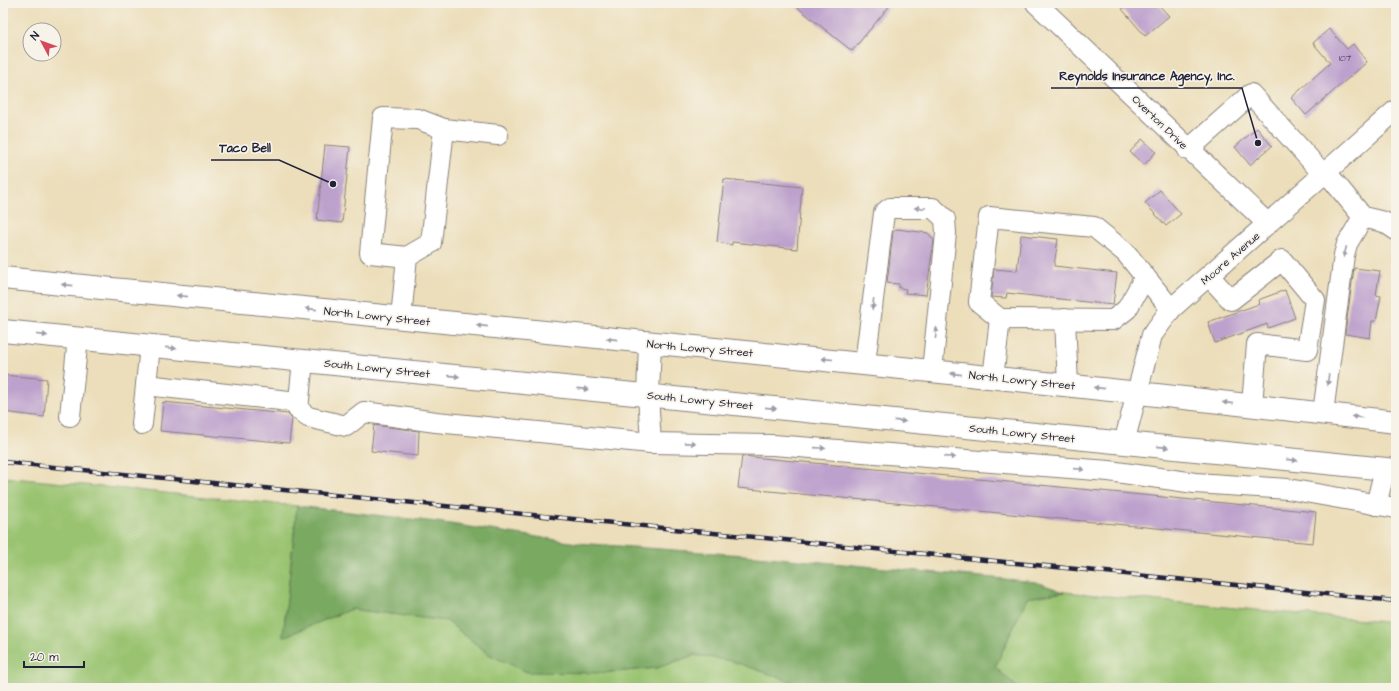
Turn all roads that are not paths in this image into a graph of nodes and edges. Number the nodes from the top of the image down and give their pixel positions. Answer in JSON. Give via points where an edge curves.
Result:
{"nodes":[{"id":1,"x":1038,"y":4,"type":"edge"},
{"id":2,"x":1396,"y":110,"type":"edge"},
{"id":3,"x":444,"y":129,"type":"junction"},
{"id":4,"x":498,"y":135,"type":"dead end"},
{"id":5,"x":1188,"y":150,"type":"junction"},
{"id":6,"x":1325,"y":173,"type":"junction"},
{"id":7,"x":1363,"y":217,"type":"junction"},
{"id":8,"x":1268,"y":224,"type":"junction"},
{"id":9,"x":1396,"y":230,"type":"edge"},
{"id":10,"x":407,"y":257,"type":"junction"},
{"id":11,"x":1209,"y":276,"type":"junction"},
{"id":12,"x":3,"y":278,"type":"edge"},
{"id":13,"x":1145,"y":278,"type":"junction"},
{"id":14,"x":1171,"y":309,"type":"junction"},
{"id":15,"x":401,"y":318,"type":"junction"},
{"id":16,"x":1000,"y":319,"type":"junction"},
{"id":17,"x":1065,"y":320,"type":"junction"},
{"id":18,"x":3,"y":331,"type":"edge"},
{"id":19,"x":78,"y":338,"type":"junction"},
{"id":20,"x":650,"y":343,"type":"junction"},
{"id":21,"x":150,"y":346,"type":"junction"},
{"id":22,"x":304,"y":361,"type":"junction"},
{"id":23,"x":865,"y":363,"type":"junction"},
{"id":24,"x":932,"y":371,"type":"junction"},
{"id":25,"x":993,"y":378,"type":"junction"},
{"id":26,"x":146,"y":385,"type":"junction"},
{"id":27,"x":1068,"y":385,"type":"junction"},
{"id":28,"x":1138,"y":392,"type":"junction"},
{"id":29,"x":648,"y":395,"type":"junction"},
{"id":30,"x":298,"y":402,"type":"junction"},
{"id":31,"x":1252,"y":405,"type":"junction"},
{"id":32,"x":1323,"y":413,"type":"junction"},
{"id":33,"x":70,"y":416,"type":"dead end"},
{"id":34,"x":1396,"y":422,"type":"edge"},
{"id":35,"x":142,"y":424,"type":"dead end"},
{"id":36,"x":651,"y":443,"type":"junction"},
{"id":37,"x":1124,"y":443,"type":"junction"},
{"id":38,"x":1390,"y":469,"type":"edge"},
{"id":39,"x":1376,"y":505,"type":"junction"},
{"id":40,"x":1396,"y":508,"type":"edge"}],
"edges":[{"from":1,"to":5,"type":"street","name":"Overton Drive"},
{"from":2,"to":6,"type":"street","name":"Moore Avenue"},
{"from":3,"to":4,"type":"street"},
{"from":3,"to":10,"type":"street","via":[[431,243]]},
{"from":3,"to":10,"type":"street","via":[[418,119],[383,118],[370,253]]},
{"from":5,"to":6,"type":"street","via":[[1251,94]]},
{"from":5,"to":8,"type":"street","name":"Overton Drive"},
{"from":6,"to":7,"type":"street"},
{"from":6,"to":8,"type":"street","name":"Moore Avenue"},
{"from":7,"to":9,"type":"street","via":[[1384,222]]},
{"from":7,"to":32,"type":"street","one_way":true,"via":[[1347,244],[1344,255]]},
{"from":8,"to":11,"type":"street","name":"Moore Avenue"},
{"from":10,"to":15,"type":"street"},
{"from":11,"to":14,"type":"street","name":"Moore Avenue"},
{"from":11,"to":31,"type":"street","via":[[1231,300],[1282,260],[1315,300],[1307,350],[1257,344]]},
{"from":15,"to":12,"type":"main road","name":"North Lowry Street","one_way":true},
{"from":13,"to":14,"type":"street"},
{"from":13,"to":16,"type":"street","via":[[1126,253],[1094,227],[989,217],[980,302]]},
{"from":13,"to":17,"type":"street","via":[[1127,309],[1113,320]]},
{"from":14,"to":28,"type":"street","name":"Moore Avenue","via":[[1152,335]]},
{"from":20,"to":15,"type":"main road","name":"North Lowry Street","one_way":true},
{"from":16,"to":17,"type":"street"},
{"from":16,"to":25,"type":"street"},
{"from":17,"to":27,"type":"street"},
{"from":18,"to":19,"type":"main road","name":"South Lowry Street","one_way":true},
{"from":19,"to":21,"type":"main road","name":"South Lowry Street"},
{"from":19,"to":33,"type":"street"},
{"from":23,"to":20,"type":"main road","name":"North Lowry Street","one_way":true},
{"from":20,"to":29,"type":"main road"},
{"from":21,"to":22,"type":"main road","name":"South Lowry Street","one_way":true},
{"from":21,"to":26,"type":"street"},
{"from":22,"to":29,"type":"main road","name":"South Lowry Street","one_way":true},
{"from":22,"to":30,"type":"street"},
{"from":23,"to":24,"type":"main road","name":"North Lowry Street"},
{"from":24,"to":23,"type":"street","one_way":true,"via":[[946,233],[945,219],[933,208],[890,208],[884,213]]},
{"from":25,"to":24,"type":"main road","name":"North Lowry Street","one_way":true},
{"from":25,"to":27,"type":"main road","name":"North Lowry Street"},
{"from":26,"to":30,"type":"street"},
{"from":26,"to":35,"type":"street"},
{"from":28,"to":27,"type":"main road","name":"North Lowry Street","one_way":true},
{"from":31,"to":28,"type":"main road","name":"North Lowry Street","one_way":true},
{"from":28,"to":37,"type":"street","name":"Moore Avenue"},
{"from":29,"to":36,"type":"street"},
{"from":29,"to":37,"type":"main road","name":"South Lowry Street","one_way":true},
{"from":30,"to":36,"type":"street","via":[[298,409],[308,417],[346,426],[364,412],[436,422]]},
{"from":31,"to":32,"type":"main road","name":"North Lowry Street"},
{"from":34,"to":32,"type":"main road","name":"North Lowry Street","one_way":true},
{"from":36,"to":39,"type":"street","one_way":true,"via":[[773,445],[960,458],[1109,471],[1195,483],[1288,489]]},
{"from":37,"to":38,"type":"main road","name":"South Lowry Street","one_way":true},
{"from":38,"to":39,"type":"street"},
{"from":39,"to":40,"type":"street"}]}
